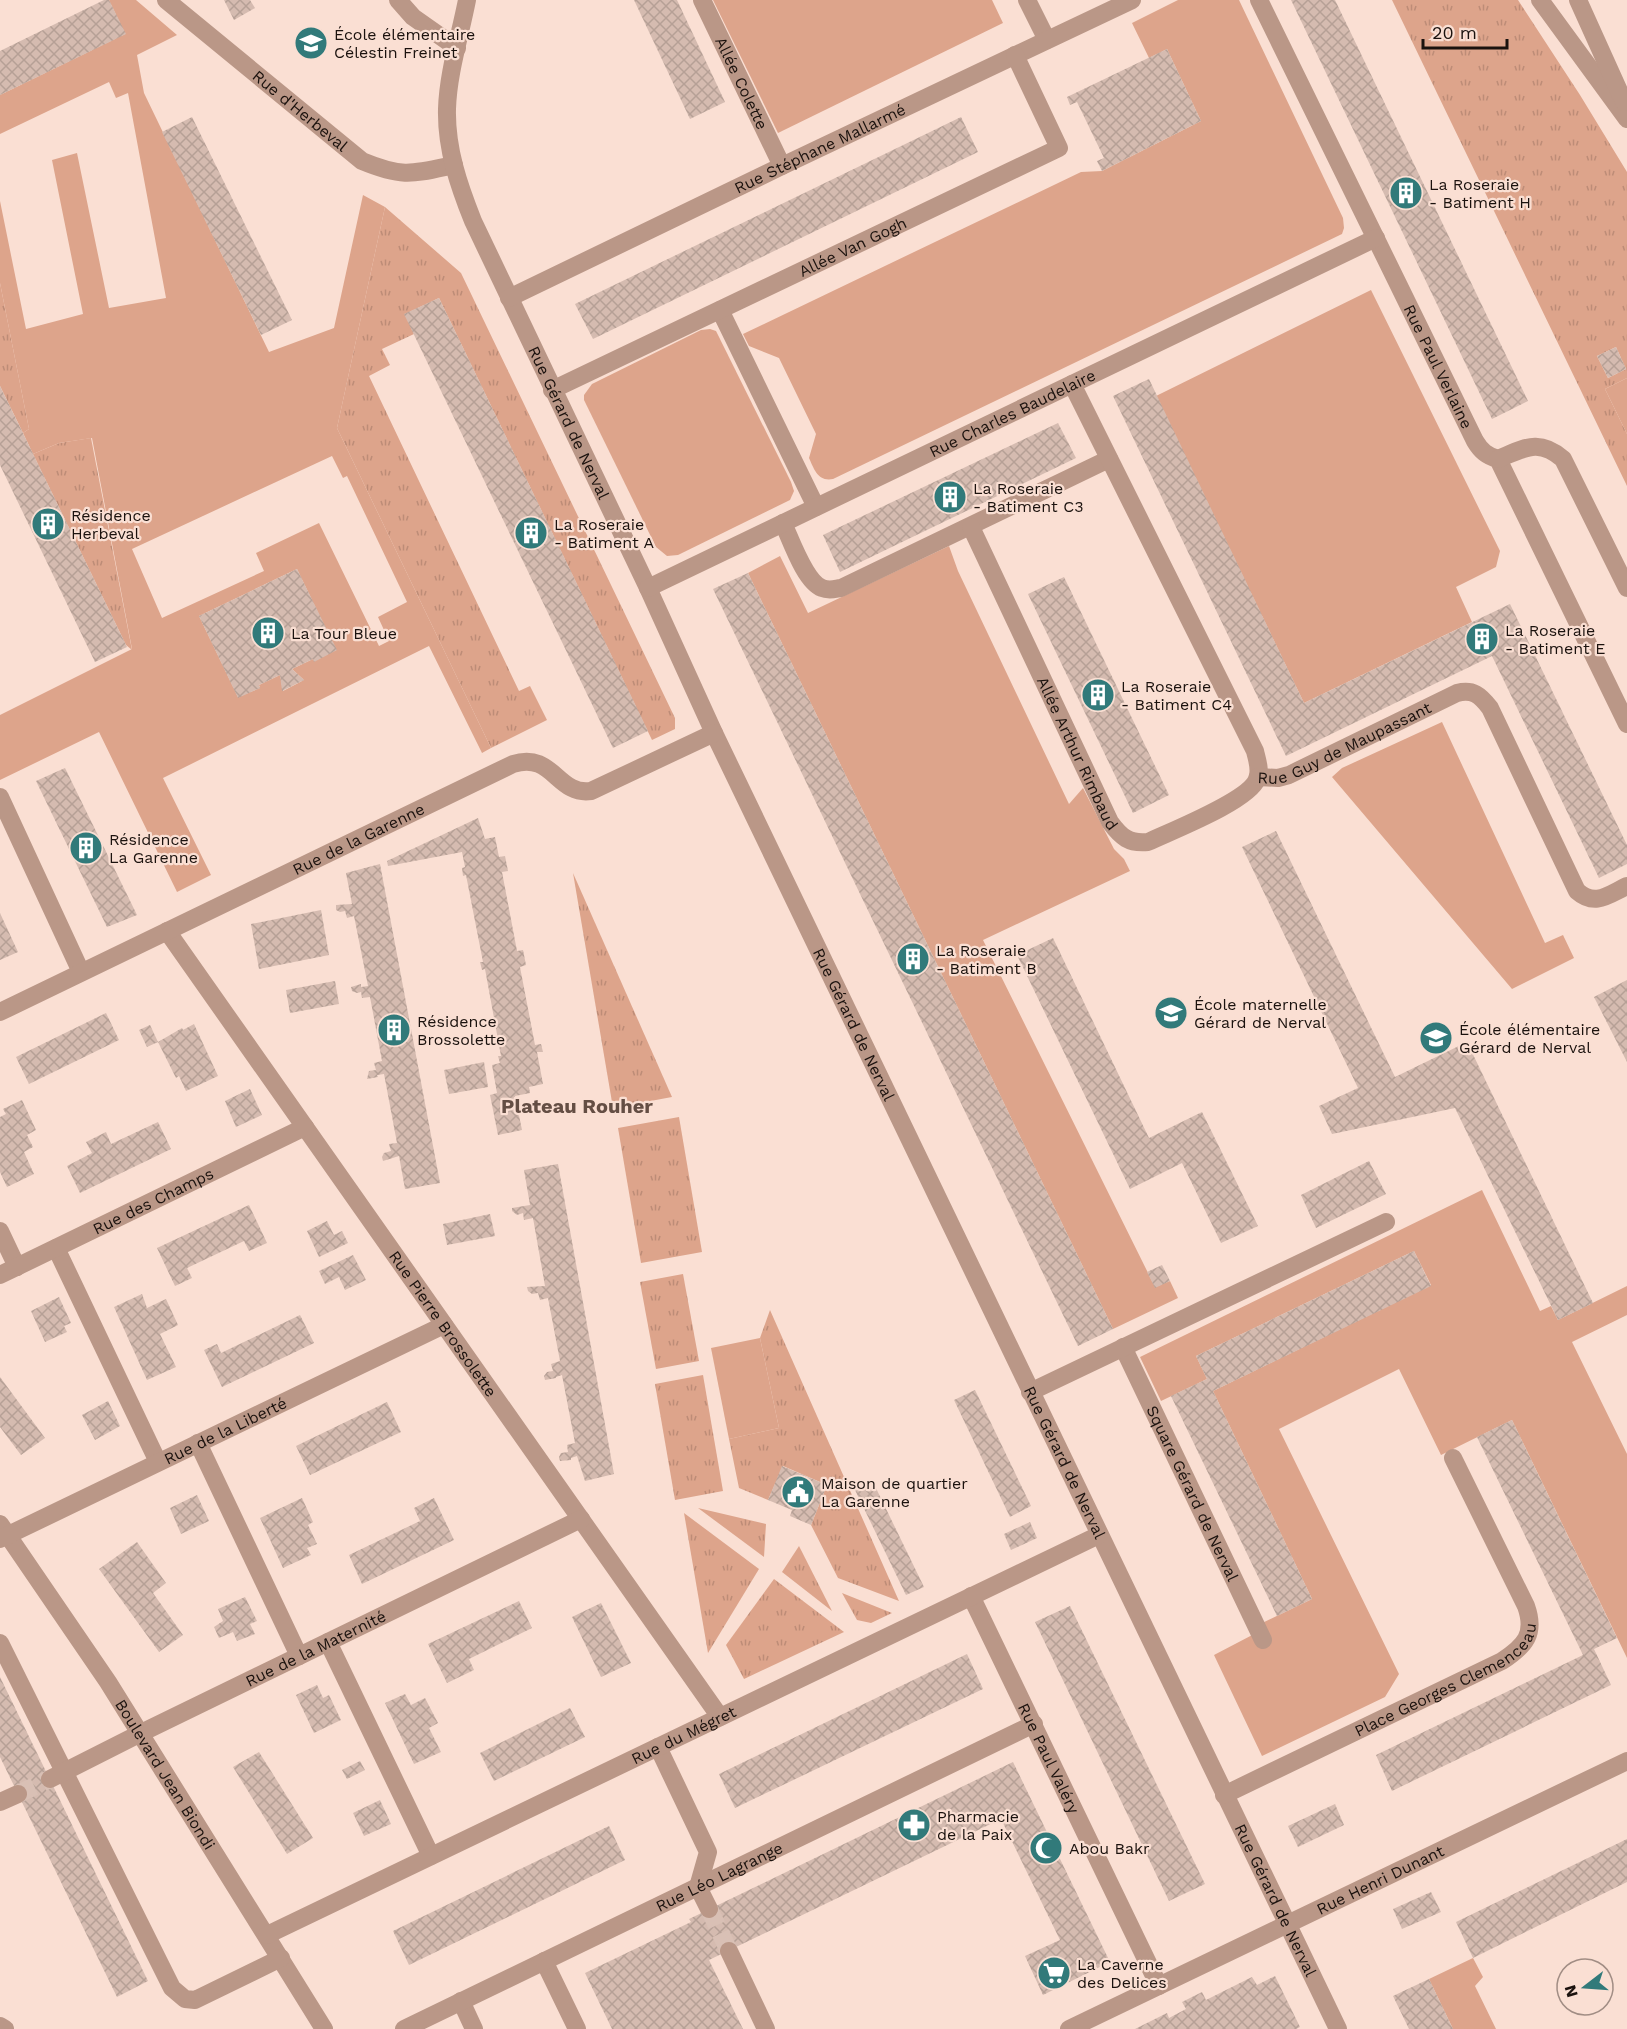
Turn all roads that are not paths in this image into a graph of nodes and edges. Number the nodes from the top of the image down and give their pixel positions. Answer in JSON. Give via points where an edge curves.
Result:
{"nodes":[{"id":1,"x":166,"y":0,"type":"edge"},
{"id":2,"x":398,"y":0,"type":"edge"},
{"id":3,"x":467,"y":0,"type":"edge"},
{"id":4,"x":702,"y":0,"type":"edge"},
{"id":5,"x":1028,"y":0,"type":"edge"},
{"id":6,"x":1132,"y":0,"type":"edge"},
{"id":7,"x":1258,"y":0,"type":"edge"},
{"id":8,"x":1540,"y":0,"type":"edge"},
{"id":9,"x":1578,"y":0,"type":"edge"},
{"id":10,"x":1047,"y":40,"type":"junction"},
{"id":11,"x":458,"y":48,"type":"junction"},
{"id":12,"x":1015,"y":55,"type":"junction"},
{"id":13,"x":1627,"y":109,"type":"edge"},
{"id":14,"x":1627,"y":119,"type":"edge"},
{"id":15,"x":454,"y":165,"type":"junction"},
{"id":16,"x":782,"y":166,"type":"junction"},
{"id":17,"x":1376,"y":238,"type":"junction"},
{"id":18,"x":509,"y":298,"type":"junction"},
{"id":19,"x":720,"y":309,"type":"junction"},
{"id":20,"x":1072,"y":384,"type":"junction"},
{"id":21,"x":552,"y":390,"type":"junction"},
{"id":22,"x":1109,"y":459,"type":"junction"},
{"id":23,"x":1498,"y":459,"type":"junction"},
{"id":24,"x":816,"y":507,"type":"junction"},
{"id":25,"x":783,"y":523,"type":"junction"},
{"id":26,"x":971,"y":527,"type":"junction"},
{"id":27,"x":648,"y":588,"type":"junction"},
{"id":28,"x":1627,"y":588,"type":"edge"},
{"id":29,"x":1627,"y":724,"type":"edge"},
{"id":30,"x":714,"y":733,"type":"junction"},
{"id":31,"x":1258,"y":777,"type":"junction"},
{"id":32,"x":0,"y":797,"type":"edge"},
{"id":33,"x":1627,"y":886,"type":"edge"},
{"id":34,"x":167,"y":931,"type":"junction"},
{"id":35,"x":81,"y":972,"type":"junction"},
{"id":36,"x":0,"y":1012,"type":"edge"},
{"id":37,"x":304,"y":1127,"type":"junction"},
{"id":38,"x":1386,"y":1221,"type":"dead end"},
{"id":39,"x":0,"y":1231,"type":"edge"},
{"id":40,"x":56,"y":1248,"type":"junction"},
{"id":41,"x":17,"y":1267,"type":"junction"},
{"id":42,"x":0,"y":1275,"type":"edge"},
{"id":43,"x":444,"y":1324,"type":"junction"},
{"id":44,"x":1123,"y":1347,"type":"junction"},
{"id":45,"x":1030,"y":1392,"type":"junction"},
{"id":46,"x":198,"y":1443,"type":"junction"},
{"id":47,"x":1453,"y":1458,"type":"dead end"},
{"id":48,"x":158,"y":1462,"type":"junction"},
{"id":49,"x":581,"y":1519,"type":"junction"},
{"id":50,"x":2,"y":1532,"type":"edge"},
{"id":51,"x":1099,"y":1534,"type":"junction"},
{"id":52,"x":971,"y":1596,"type":"junction"},
{"id":53,"x":1263,"y":1640,"type":"dead end"},
{"id":54,"x":328,"y":1642,"type":"junction"},
{"id":55,"x":0,"y":1643,"type":"edge"},
{"id":56,"x":299,"y":1656,"type":"junction"},
{"id":57,"x":720,"y":1717,"type":"junction"},
{"id":58,"x":1034,"y":1724,"type":"junction"},
{"id":59,"x":141,"y":1733,"type":"junction"},
{"id":60,"x":658,"y":1747,"type":"junction"},
{"id":61,"x":1627,"y":1761,"type":"edge"},
{"id":62,"x":57,"y":1776,"type":"junction"},
{"id":63,"x":18,"y":1794,"type":"tunnel mouth"},
{"id":64,"x":1224,"y":1795,"type":"junction"},
{"id":65,"x":0,"y":1802,"type":"edge"},
{"id":66,"x":430,"y":1856,"type":"junction"},
{"id":67,"x":698,"y":1887,"type":"junction"},
{"id":68,"x":709,"y":1909,"type":"tunnel mouth"},
{"id":69,"x":1287,"y":1924,"type":"junction"},
{"id":70,"x":267,"y":1935,"type":"junction"},
{"id":71,"x":729,"y":1951,"type":"tunnel mouth"},
{"id":72,"x":281,"y":1958,"type":"junction"},
{"id":73,"x":544,"y":1961,"type":"junction"},
{"id":74,"x":1159,"y":1986,"type":"junction"},
{"id":75,"x":461,"y":2001,"type":"junction"},
{"id":76,"x":0,"y":2026,"type":"edge"},
{"id":77,"x":5,"y":2029,"type":"edge"},
{"id":78,"x":324,"y":2029,"type":"edge"},
{"id":79,"x":404,"y":2029,"type":"edge"},
{"id":80,"x":474,"y":2029,"type":"edge"},
{"id":81,"x":578,"y":2029,"type":"edge"},
{"id":82,"x":766,"y":2029,"type":"edge"},
{"id":83,"x":1069,"y":2029,"type":"edge"},
{"id":84,"x":1338,"y":2029,"type":"edge"}],
"edges":[{"from":1,"to":15,"type":"street","name":"Rue d'Herbeval","via":[[362,161],[400,174]]},
{"from":2,"to":11,"type":"street","via":[[413,18]]},
{"from":3,"to":11,"type":"street","name":"Rue Gérard de Nerval"},
{"from":4,"to":16,"type":"street","name":"Allée Colette"},
{"from":5,"to":10,"type":"street"},
{"from":6,"to":10,"type":"street","name":"Rue Stéphane Mallarmé"},
{"from":7,"to":17,"type":"street","name":"Rue Paul Verlaine"},
{"from":8,"to":14,"type":"street"},
{"from":9,"to":13,"type":"street"},
{"from":10,"to":12,"type":"street","name":"Rue Stéphane Mallarmé"},
{"from":11,"to":15,"type":"street","name":"Rue Gérard de Nerval","via":[[447,111]]},
{"from":12,"to":16,"type":"street","name":"Rue Stéphane Mallarmé"},
{"from":12,"to":19,"type":"street","name":"Allée Van Gogh","via":[[1059,148]]},
{"from":15,"to":18,"type":"street","name":"Rue Gérard de Nerval","via":[[473,221]]},
{"from":16,"to":18,"type":"street","name":"Rue Stéphane Mallarmé"},
{"from":17,"to":20,"type":"street","name":"Rue Charles Baudelaire"},
{"from":17,"to":23,"type":"street","name":"Rue Paul Verlaine","via":[[1475,441],[1481,450]]},
{"from":18,"to":21,"type":"street","name":"Rue Gérard de Nerval"},
{"from":19,"to":21,"type":"street","name":"Allée Van Gogh"},
{"from":19,"to":24,"type":"street"},
{"from":20,"to":22,"type":"street","name":"Rue Guy de Maupassant"},
{"from":20,"to":24,"type":"street","name":"Rue Charles Baudelaire"},
{"from":21,"to":27,"type":"street","name":"Rue Gérard de Nerval"},
{"from":22,"to":26,"type":"street"},
{"from":22,"to":31,"type":"street","name":"Rue Guy de Maupassant","via":[[1255,751]]},
{"from":23,"to":28,"type":"street","via":[[1535,446],[1547,447],[1563,459]]},
{"from":23,"to":29,"type":"street","name":"Rue Paul Verlaine"},
{"from":24,"to":25,"type":"street","name":"Rue Charles Baudelaire"},
{"from":25,"to":26,"type":"street","via":[[809,577],[824,590],[841,588]]},
{"from":25,"to":27,"type":"street","name":"Rue Charles Baudelaire"},
{"from":26,"to":31,"type":"street","name":"Allée Arthur Rimbaud","via":[[1118,833],[1128,840],[1148,842],[1231,803],[1253,787]]},
{"from":27,"to":30,"type":"street","name":"Rue Gérard de Nerval"},
{"from":30,"to":34,"type":"street","name":"Rue de la Garenne","via":[[591,791],[578,792],[541,764],[524,760]]},
{"from":30,"to":45,"type":"street","name":"Rue Gérard de Nerval"},
{"from":31,"to":33,"type":"street","name":"Rue Guy de Maupassant","via":[[1289,775],[1457,693],[1475,692],[1490,708],[1577,891],[1585,899],[1593,900]]},
{"from":32,"to":35,"type":"street"},
{"from":34,"to":35,"type":"street","name":"Rue de la Garenne"},
{"from":34,"to":37,"type":"street","name":"Rue Pierre Brossolette"},
{"from":35,"to":36,"type":"street","name":"Rue de la Garenne"},
{"from":37,"to":40,"type":"street","name":"Rue des Champs"},
{"from":37,"to":43,"type":"street","name":"Rue Pierre Brossolette"},
{"from":38,"to":44,"type":"street"},
{"from":39,"to":41,"type":"street"},
{"from":40,"to":41,"type":"street","name":"Rue des Champs"},
{"from":40,"to":48,"type":"street"},
{"from":41,"to":42,"type":"street","name":"Rue des Champs"},
{"from":43,"to":46,"type":"street","name":"Rue de la Liberté"},
{"from":43,"to":49,"type":"street","name":"Rue Pierre Brossolette"},
{"from":44,"to":45,"type":"street"},
{"from":44,"to":53,"type":"street","name":"Square Gérard de Nerval"},
{"from":45,"to":51,"type":"street","name":"Rue Gérard de Nerval"},
{"from":46,"to":48,"type":"street","name":"Rue de la Liberté"},
{"from":46,"to":56,"type":"street"},
{"from":47,"to":64,"type":"street","name":"Place Georges Clemenceau","via":[[1526,1606],[1531,1629],[1526,1640],[1502,1661]]},
{"from":48,"to":50,"type":"street","name":"Rue de la Liberté"},
{"from":49,"to":54,"type":"street","name":"Rue de la Maternité"},
{"from":49,"to":57,"type":"street","name":"Rue Pierre Brossolette"},
{"from":50,"to":59,"type":"street","name":"Boulevard Jean Biondi","via":[[67,1620]]},
{"from":51,"to":52,"type":"street","name":"Rue du Mégret"},
{"from":51,"to":64,"type":"street","name":"Rue Gérard de Nerval"},
{"from":52,"to":57,"type":"street","name":"Rue du Mégret"},
{"from":52,"to":58,"type":"street","name":"Rue Paul Valéry"},
{"from":54,"to":56,"type":"street","name":"Rue de la Maternité"},
{"from":54,"to":66,"type":"street"},
{"from":55,"to":62,"type":"street"},
{"from":56,"to":59,"type":"street","name":"Rue de la Maternité"},
{"from":57,"to":60,"type":"street","name":"Rue du Mégret"},
{"from":58,"to":67,"type":"street","name":"Rue Léo Lagrange"},
{"from":58,"to":74,"type":"street","name":"Rue Paul Valéry"},
{"from":59,"to":62,"type":"street","name":"Rue de la Maternité"},
{"from":59,"to":70,"type":"street","name":"Boulevard Jean Biondi"},
{"from":60,"to":66,"type":"street","name":"Rue du Mégret"},
{"from":60,"to":67,"type":"street","via":[[708,1852]]},
{"from":61,"to":69,"type":"street","name":"Rue Henri Dunant"},
{"from":62,"to":72,"type":"street","via":[[179,1995],[185,1999],[203,1998]]},
{"from":63,"to":65,"type":"street"},
{"from":64,"to":69,"type":"street","name":"Rue Gérard de Nerval"},
{"from":66,"to":70,"type":"street","name":"Rue du Mégret"},
{"from":67,"to":68,"type":"street"},
{"from":67,"to":73,"type":"street","name":"Rue Léo Lagrange"},
{"from":69,"to":74,"type":"street","name":"Rue Henri Dunant"},
{"from":69,"to":84,"type":"street","name":"Rue Gérard de Nerval"},
{"from":70,"to":72,"type":"street","name":"Boulevard Jean Biondi"},
{"from":71,"to":82,"type":"street"},
{"from":72,"to":78,"type":"street","name":"Boulevard Jean Biondi"},
{"from":73,"to":75,"type":"street","name":"Rue Léo Lagrange"},
{"from":73,"to":81,"type":"street"},
{"from":74,"to":83,"type":"street","name":"Rue Henri Dunant"},
{"from":75,"to":79,"type":"street","name":"Rue Léo Lagrange"},
{"from":75,"to":80,"type":"street"},
{"from":76,"to":77,"type":"street"}]}
